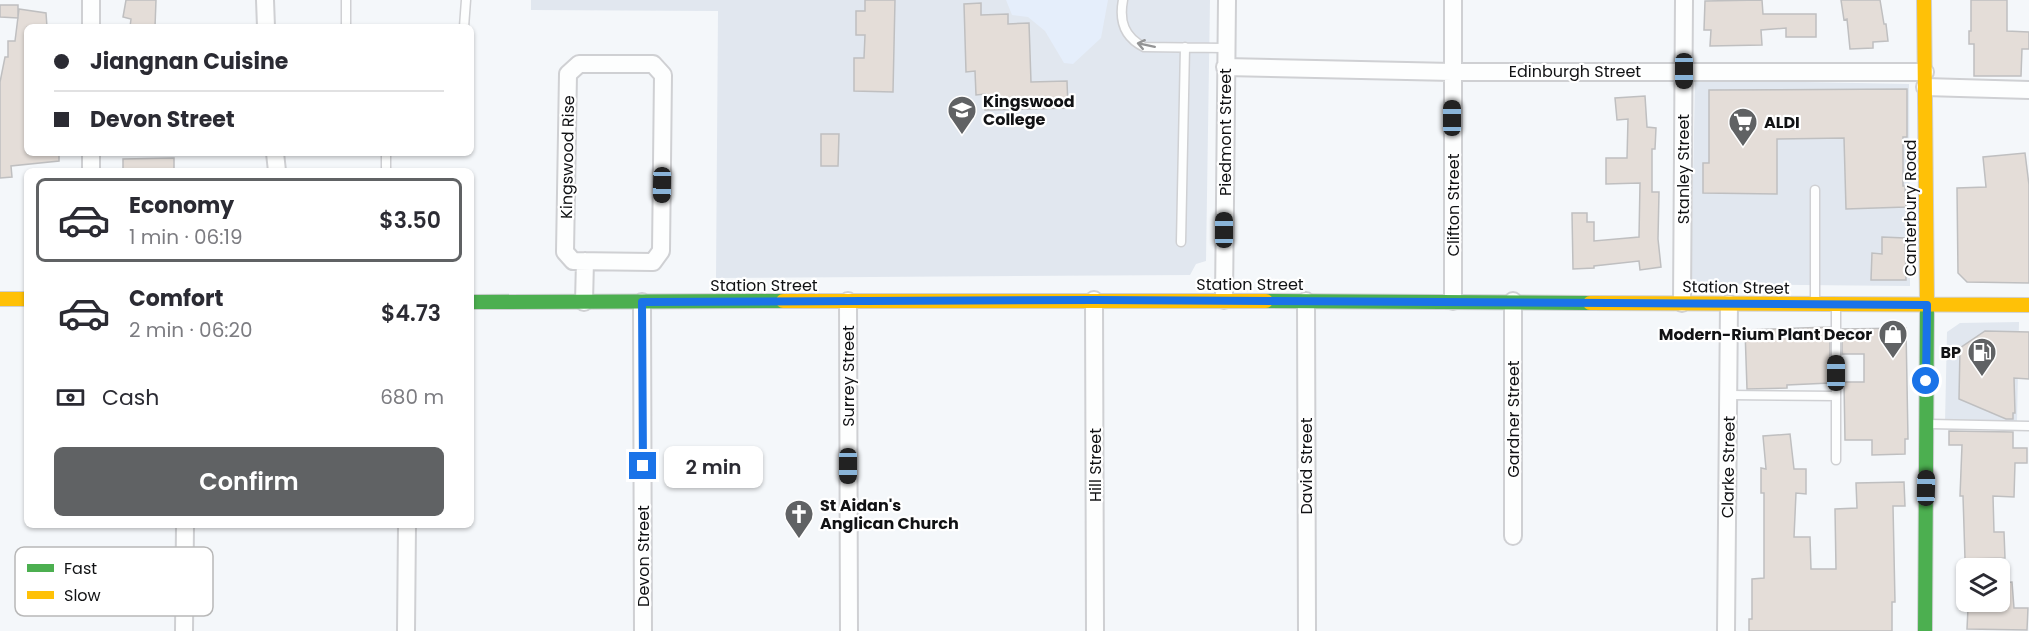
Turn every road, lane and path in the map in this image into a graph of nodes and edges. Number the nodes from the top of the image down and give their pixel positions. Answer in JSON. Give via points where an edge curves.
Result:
{"nodes":[{"id":1,"x":91,"y":0,"type":"edge"},
{"id":2,"x":265,"y":0,"type":"edge"},
{"id":3,"x":346,"y":0,"type":"edge"},
{"id":4,"x":466,"y":0,"type":"edge"},
{"id":5,"x":1123,"y":0,"type":"edge"},
{"id":6,"x":1227,"y":0,"type":"edge"},
{"id":7,"x":1453,"y":0,"type":"edge"},
{"id":8,"x":1684,"y":0,"type":"edge"},
{"id":9,"x":1924,"y":0,"type":"edge"},
{"id":10,"x":91,"y":24,"type":"edge"},
{"id":11,"x":266,"y":24,"type":"edge"},
{"id":12,"x":346,"y":24,"type":"edge"},
{"id":13,"x":464,"y":24,"type":"edge"},
{"id":14,"x":1185,"y":47,"type":"junction"},
{"id":15,"x":1225,"y":48,"type":"junction"},
{"id":16,"x":1225,"y":67,"type":"junction"},
{"id":17,"x":1684,"y":71,"type":"junction"},
{"id":18,"x":1452,"y":72,"type":"junction"},
{"id":19,"x":1925,"y":80,"type":"junction"},
{"id":20,"x":2029,"y":90,"type":"edge"},
{"id":21,"x":1815,"y":190,"type":"dead end"},
{"id":22,"x":1181,"y":242,"type":"dead end"},
{"id":23,"x":585,"y":261,"type":"junction"},
{"id":24,"x":0,"y":299,"type":"edge"},
{"id":25,"x":24,"y":299,"type":"edge"},
{"id":26,"x":1094,"y":300,"type":"junction"},
{"id":27,"x":1224,"y":300,"type":"junction"},
{"id":28,"x":848,"y":301,"type":"junction"},
{"id":29,"x":1306,"y":301,"type":"junction"},
{"id":30,"x":1453,"y":301,"type":"junction"},
{"id":31,"x":474,"y":302,"type":"edge"},
{"id":32,"x":584,"y":302,"type":"junction"},
{"id":33,"x":642,"y":302,"type":"junction"},
{"id":34,"x":1514,"y":302,"type":"junction"},
{"id":35,"x":1683,"y":303,"type":"junction"},
{"id":36,"x":1729,"y":304,"type":"junction"},
{"id":37,"x":1815,"y":304,"type":"junction"},
{"id":38,"x":1836,"y":304,"type":"junction"},
{"id":39,"x":1927,"y":305,"type":"junction"},
{"id":40,"x":2029,"y":305,"type":"edge"},
{"id":41,"x":1728,"y":395,"type":"junction"},
{"id":42,"x":1836,"y":396,"type":"junction"},
{"id":43,"x":1926,"y":424,"type":"junction"},
{"id":44,"x":2029,"y":426,"type":"edge"},
{"id":45,"x":1836,"y":460,"type":"dead end"},
{"id":46,"x":185,"y":528,"type":"edge"},
{"id":47,"x":407,"y":528,"type":"edge"},
{"id":48,"x":1513,"y":536,"type":"dead end"},
{"id":49,"x":185,"y":547,"type":"edge"},
{"id":50,"x":184,"y":616,"type":"edge"},
{"id":51,"x":184,"y":631,"type":"edge"},
{"id":52,"x":406,"y":631,"type":"edge"},
{"id":53,"x":643,"y":631,"type":"edge"},
{"id":54,"x":849,"y":631,"type":"edge"},
{"id":55,"x":1095,"y":631,"type":"edge"},
{"id":56,"x":1307,"y":631,"type":"edge"},
{"id":57,"x":1726,"y":631,"type":"edge"},
{"id":58,"x":1925,"y":631,"type":"edge"}],
"edges":[{"from":1,"to":10,"type":"street"},
{"from":2,"to":11,"type":"street"},
{"from":3,"to":12,"type":"lane"},
{"from":4,"to":13,"type":"lane"},
{"from":14,"to":5,"type":"lane","one_way":true,"via":[[1138,44],[1128,35],[1121,19]]},
{"from":6,"to":15,"type":"street","name":"Piedmont Street"},
{"from":7,"to":18,"type":"street","name":"Clifton Street"},
{"from":8,"to":17,"type":"street","name":"Stanley Street"},
{"from":9,"to":19,"type":"main road","name":"Canterbury Road"},
{"from":14,"to":15,"type":"lane"},
{"from":14,"to":22,"type":"lane"},
{"from":15,"to":16,"type":"street","name":"Piedmont Street"},
{"from":16,"to":18,"type":"street","name":"Edinburgh Street"},
{"from":16,"to":27,"type":"street","name":"Piedmont Street"},
{"from":17,"to":18,"type":"street","name":"Edinburgh Street"},
{"from":17,"to":19,"type":"street","name":"Edinburgh Street"},
{"from":17,"to":35,"type":"street","name":"Stanley Street"},
{"from":18,"to":30,"type":"street","name":"Clifton Street"},
{"from":19,"to":20,"type":"street","name":"Edinburgh Street"},
{"from":19,"to":39,"type":"main road","name":"Canterbury Road"},
{"from":21,"to":37,"type":"lane"},
{"from":23,"to":23,"type":"street","name":"Kingswood Rise","via":[[573,261],[565,252],[568,74],[579,64],[653,64],[663,75],[661,251],[653,262]]},
{"from":23,"to":32,"type":"street"},
{"from":24,"to":25,"type":"main road"},
{"from":26,"to":27,"type":"main road","name":"Station Street"},
{"from":26,"to":28,"type":"main road","name":"Station Street"},
{"from":26,"to":55,"type":"street","name":"Hill Street"},
{"from":27,"to":29,"type":"main road","name":"Station Street"},
{"from":28,"to":33,"type":"main road","name":"Station Street"},
{"from":28,"to":54,"type":"street","name":"Surrey Street"},
{"from":29,"to":30,"type":"main road","name":"Station Street"},
{"from":29,"to":56,"type":"street","name":"David Street"},
{"from":30,"to":34,"type":"main road","name":"Station Street"},
{"from":31,"to":32,"type":"main road","name":"Station Street"},
{"from":32,"to":33,"type":"main road","name":"Station Street"},
{"from":33,"to":53,"type":"street","name":"Devon Street"},
{"from":34,"to":35,"type":"main road","name":"Station Street"},
{"from":34,"to":48,"type":"street","name":"Gardner Street"},
{"from":35,"to":36,"type":"main road","name":"Station Street"},
{"from":36,"to":37,"type":"main road","name":"Station Street"},
{"from":36,"to":41,"type":"street","name":"Clarke Street"},
{"from":37,"to":38,"type":"main road","name":"Station Street"},
{"from":38,"to":39,"type":"main road","name":"Station Street"},
{"from":38,"to":42,"type":"lane"},
{"from":39,"to":40,"type":"main road","name":"Station Street"},
{"from":39,"to":43,"type":"main road","name":"Canterbury Road"},
{"from":41,"to":42,"type":"lane"},
{"from":41,"to":57,"type":"street","name":"Clarke Street"},
{"from":42,"to":45,"type":"lane"},
{"from":43,"to":44,"type":"lane"},
{"from":43,"to":58,"type":"main road","name":"Canterbury Road"},
{"from":46,"to":49,"type":"street"},
{"from":47,"to":52,"type":"street"},
{"from":50,"to":51,"type":"street"}]}
